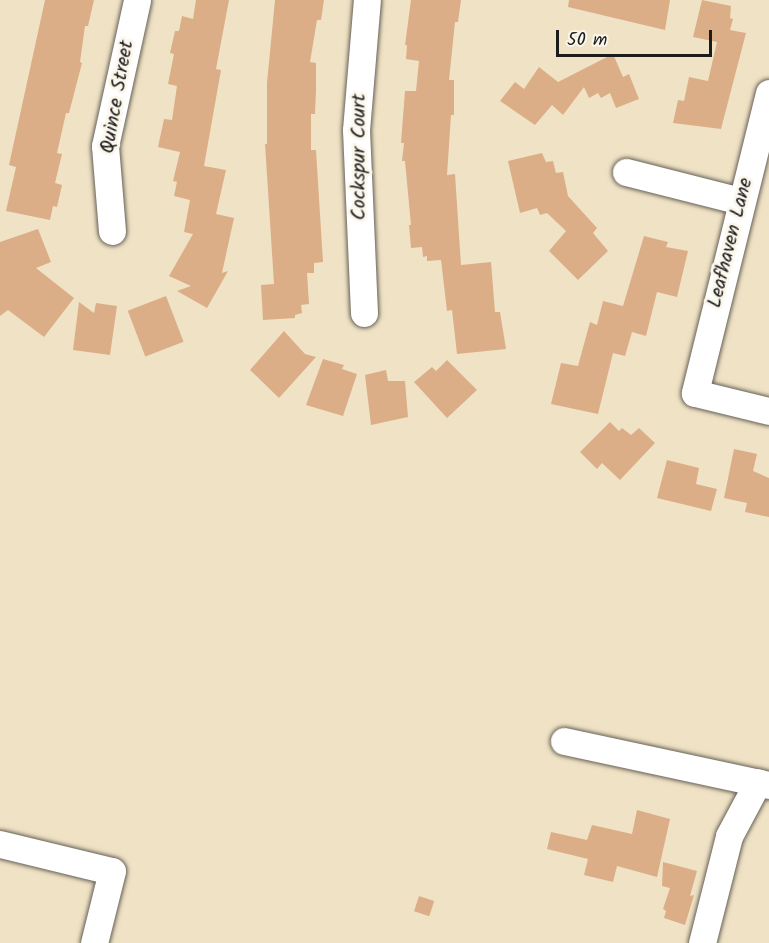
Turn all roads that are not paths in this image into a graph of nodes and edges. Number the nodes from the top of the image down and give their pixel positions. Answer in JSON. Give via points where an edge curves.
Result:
{"nodes":[{"id":1,"x":137,"y":0,"type":"edge"},
{"id":2,"x":367,"y":0,"type":"edge"},
{"id":3,"x":769,"y":93,"type":"edge"},
{"id":4,"x":627,"y":172,"type":"dead end"},
{"id":5,"x":741,"y":201,"type":"junction"},
{"id":6,"x":112,"y":231,"type":"dead end"},
{"id":7,"x":364,"y":313,"type":"dead end"},
{"id":8,"x":769,"y":411,"type":"edge"},
{"id":9,"x":564,"y":741,"type":"dead end"},
{"id":10,"x":763,"y":784,"type":"edge"},
{"id":11,"x":0,"y":844,"type":"edge"},
{"id":12,"x":94,"y":943,"type":"edge"},
{"id":13,"x":702,"y":943,"type":"edge"}],
"edges":[{"from":1,"to":6,"type":"street","name":"Quince Street","via":[[105,146]]},
{"from":2,"to":7,"type":"street","name":"Cockspur Court","via":[[356,130]]},
{"from":3,"to":5,"type":"street","name":"Leafhaven Lane"},
{"from":4,"to":5,"type":"street"},
{"from":5,"to":8,"type":"street","name":"Leafhaven Lane","via":[[695,393]]},
{"from":9,"to":10,"type":"street"},
{"from":10,"to":13,"type":"street","via":[[729,836]]},
{"from":11,"to":12,"type":"street","via":[[112,871]]}]}
